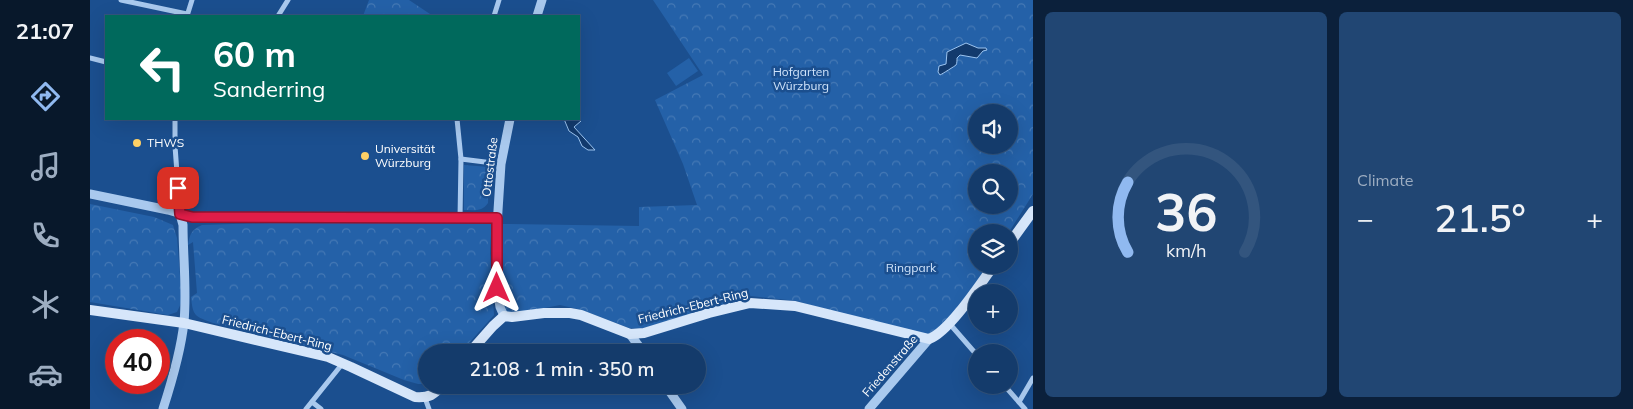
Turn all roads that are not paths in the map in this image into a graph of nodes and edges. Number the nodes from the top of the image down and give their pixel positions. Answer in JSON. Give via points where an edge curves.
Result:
{"nodes":[{"id":1,"x":121,"y":0,"type":"edge"},
{"id":2,"x":192,"y":0,"type":"edge"},
{"id":3,"x":288,"y":0,"type":"edge"},
{"id":4,"x":499,"y":0,"type":"edge"},
{"id":5,"x":542,"y":0,"type":"edge"},
{"id":6,"x":187,"y":15,"type":"edge"},
{"id":7,"x":279,"y":15,"type":"edge"},
{"id":8,"x":494,"y":15,"type":"edge"},
{"id":9,"x":537,"y":15,"type":"edge"},
{"id":10,"x":90,"y":58,"type":"edge"},
{"id":11,"x":105,"y":62,"type":"edge"},
{"id":12,"x":175,"y":120,"type":"edge"},
{"id":13,"x":457,"y":120,"type":"edge"},
{"id":14,"x":510,"y":120,"type":"edge"},
{"id":15,"x":461,"y":159,"type":"junction"},
{"id":16,"x":501,"y":164,"type":"junction"},
{"id":17,"x":90,"y":194,"type":"edge"},
{"id":18,"x":1033,"y":211,"type":"edge"},
{"id":19,"x":180,"y":214,"type":"junction"},
{"id":20,"x":460,"y":218,"type":"junction"},
{"id":21,"x":497,"y":218,"type":"junction"},
{"id":22,"x":1018,"y":232,"type":"edge"},
{"id":23,"x":987,"y":274,"type":"edge"},
{"id":24,"x":90,"y":310,"type":"edge"},
{"id":25,"x":504,"y":316,"type":"junction"},
{"id":26,"x":184,"y":323,"type":"junction"},
{"id":27,"x":949,"y":323,"type":"junction"},
{"id":28,"x":630,"y":334,"type":"junction"},
{"id":29,"x":929,"y":338,"type":"junction"},
{"id":30,"x":477,"y":344,"type":"edge"},
{"id":31,"x":637,"y":344,"type":"edge"},
{"id":32,"x":968,"y":345,"type":"edge"},
{"id":33,"x":343,"y":363,"type":"junction"},
{"id":34,"x":1033,"y":378,"type":"edge"},
{"id":35,"x":434,"y":394,"type":"edge"},
{"id":36,"x":671,"y":394,"type":"edge"},
{"id":37,"x":1012,"y":394,"type":"edge"},
{"id":38,"x":425,"y":398,"type":"junction"},
{"id":39,"x":312,"y":402,"type":"junction"},
{"id":40,"x":1019,"y":402,"type":"junction"},
{"id":41,"x":163,"y":409,"type":"edge"},
{"id":42,"x":306,"y":409,"type":"edge"},
{"id":43,"x":321,"y":409,"type":"edge"},
{"id":44,"x":429,"y":409,"type":"edge"},
{"id":45,"x":682,"y":409,"type":"edge"},
{"id":46,"x":869,"y":409,"type":"edge"},
{"id":47,"x":1025,"y":409,"type":"edge"}],
"edges":[{"from":1,"to":6,"type":"street"},
{"from":2,"to":6,"type":"street"},
{"from":3,"to":7,"type":"street"},
{"from":4,"to":8,"type":"street"},
{"from":5,"to":9,"type":"street"},
{"from":10,"to":11,"type":"street"},
{"from":12,"to":19,"type":"street"},
{"from":13,"to":15,"type":"street"},
{"from":14,"to":16,"type":"street","name":"Ottostraße"},
{"from":15,"to":16,"type":"street"},
{"from":15,"to":20,"type":"street"},
{"from":16,"to":21,"type":"street","name":"Ottostraße"},
{"from":17,"to":19,"type":"street"},
{"from":18,"to":22,"type":"main road"},
{"from":19,"to":20,"type":"street","via":[[194,217]]},
{"from":19,"to":26,"type":"street","via":[[183,225]]},
{"from":20,"to":21,"type":"street"},
{"from":21,"to":25,"type":"street","name":"Ottostraße","via":[[497,288]]},
{"from":23,"to":27,"type":"main road"},
{"from":24,"to":26,"type":"main road","name":"Friedrich-Ebert-Ring"},
{"from":25,"to":28,"type":"main road","name":"Friedrich-Ebert-Ring","via":[[570,313]]},
{"from":25,"to":30,"type":"main road"},
{"from":26,"to":33,"type":"main road","name":"Friedrich-Ebert-Ring"},
{"from":26,"to":41,"type":"street"},
{"from":27,"to":29,"type":"main road","via":[[935,337]]},
{"from":27,"to":32,"type":"street"},
{"from":28,"to":29,"type":"main road","name":"Friedrich-Ebert-Ring","via":[[644,333],[750,303],[795,306]]},
{"from":28,"to":31,"type":"street"},
{"from":29,"to":46,"type":"street","name":"Friedenstraße"},
{"from":33,"to":38,"type":"main road","name":"Friedrich-Ebert-Ring","via":[[415,397]]},
{"from":33,"to":39,"type":"street"},
{"from":34,"to":40,"type":"street"},
{"from":35,"to":38,"type":"main road"},
{"from":36,"to":45,"type":"street"},
{"from":37,"to":40,"type":"street"},
{"from":38,"to":44,"type":"street"},
{"from":39,"to":42,"type":"street"},
{"from":39,"to":43,"type":"street"},
{"from":40,"to":47,"type":"street"}]}
